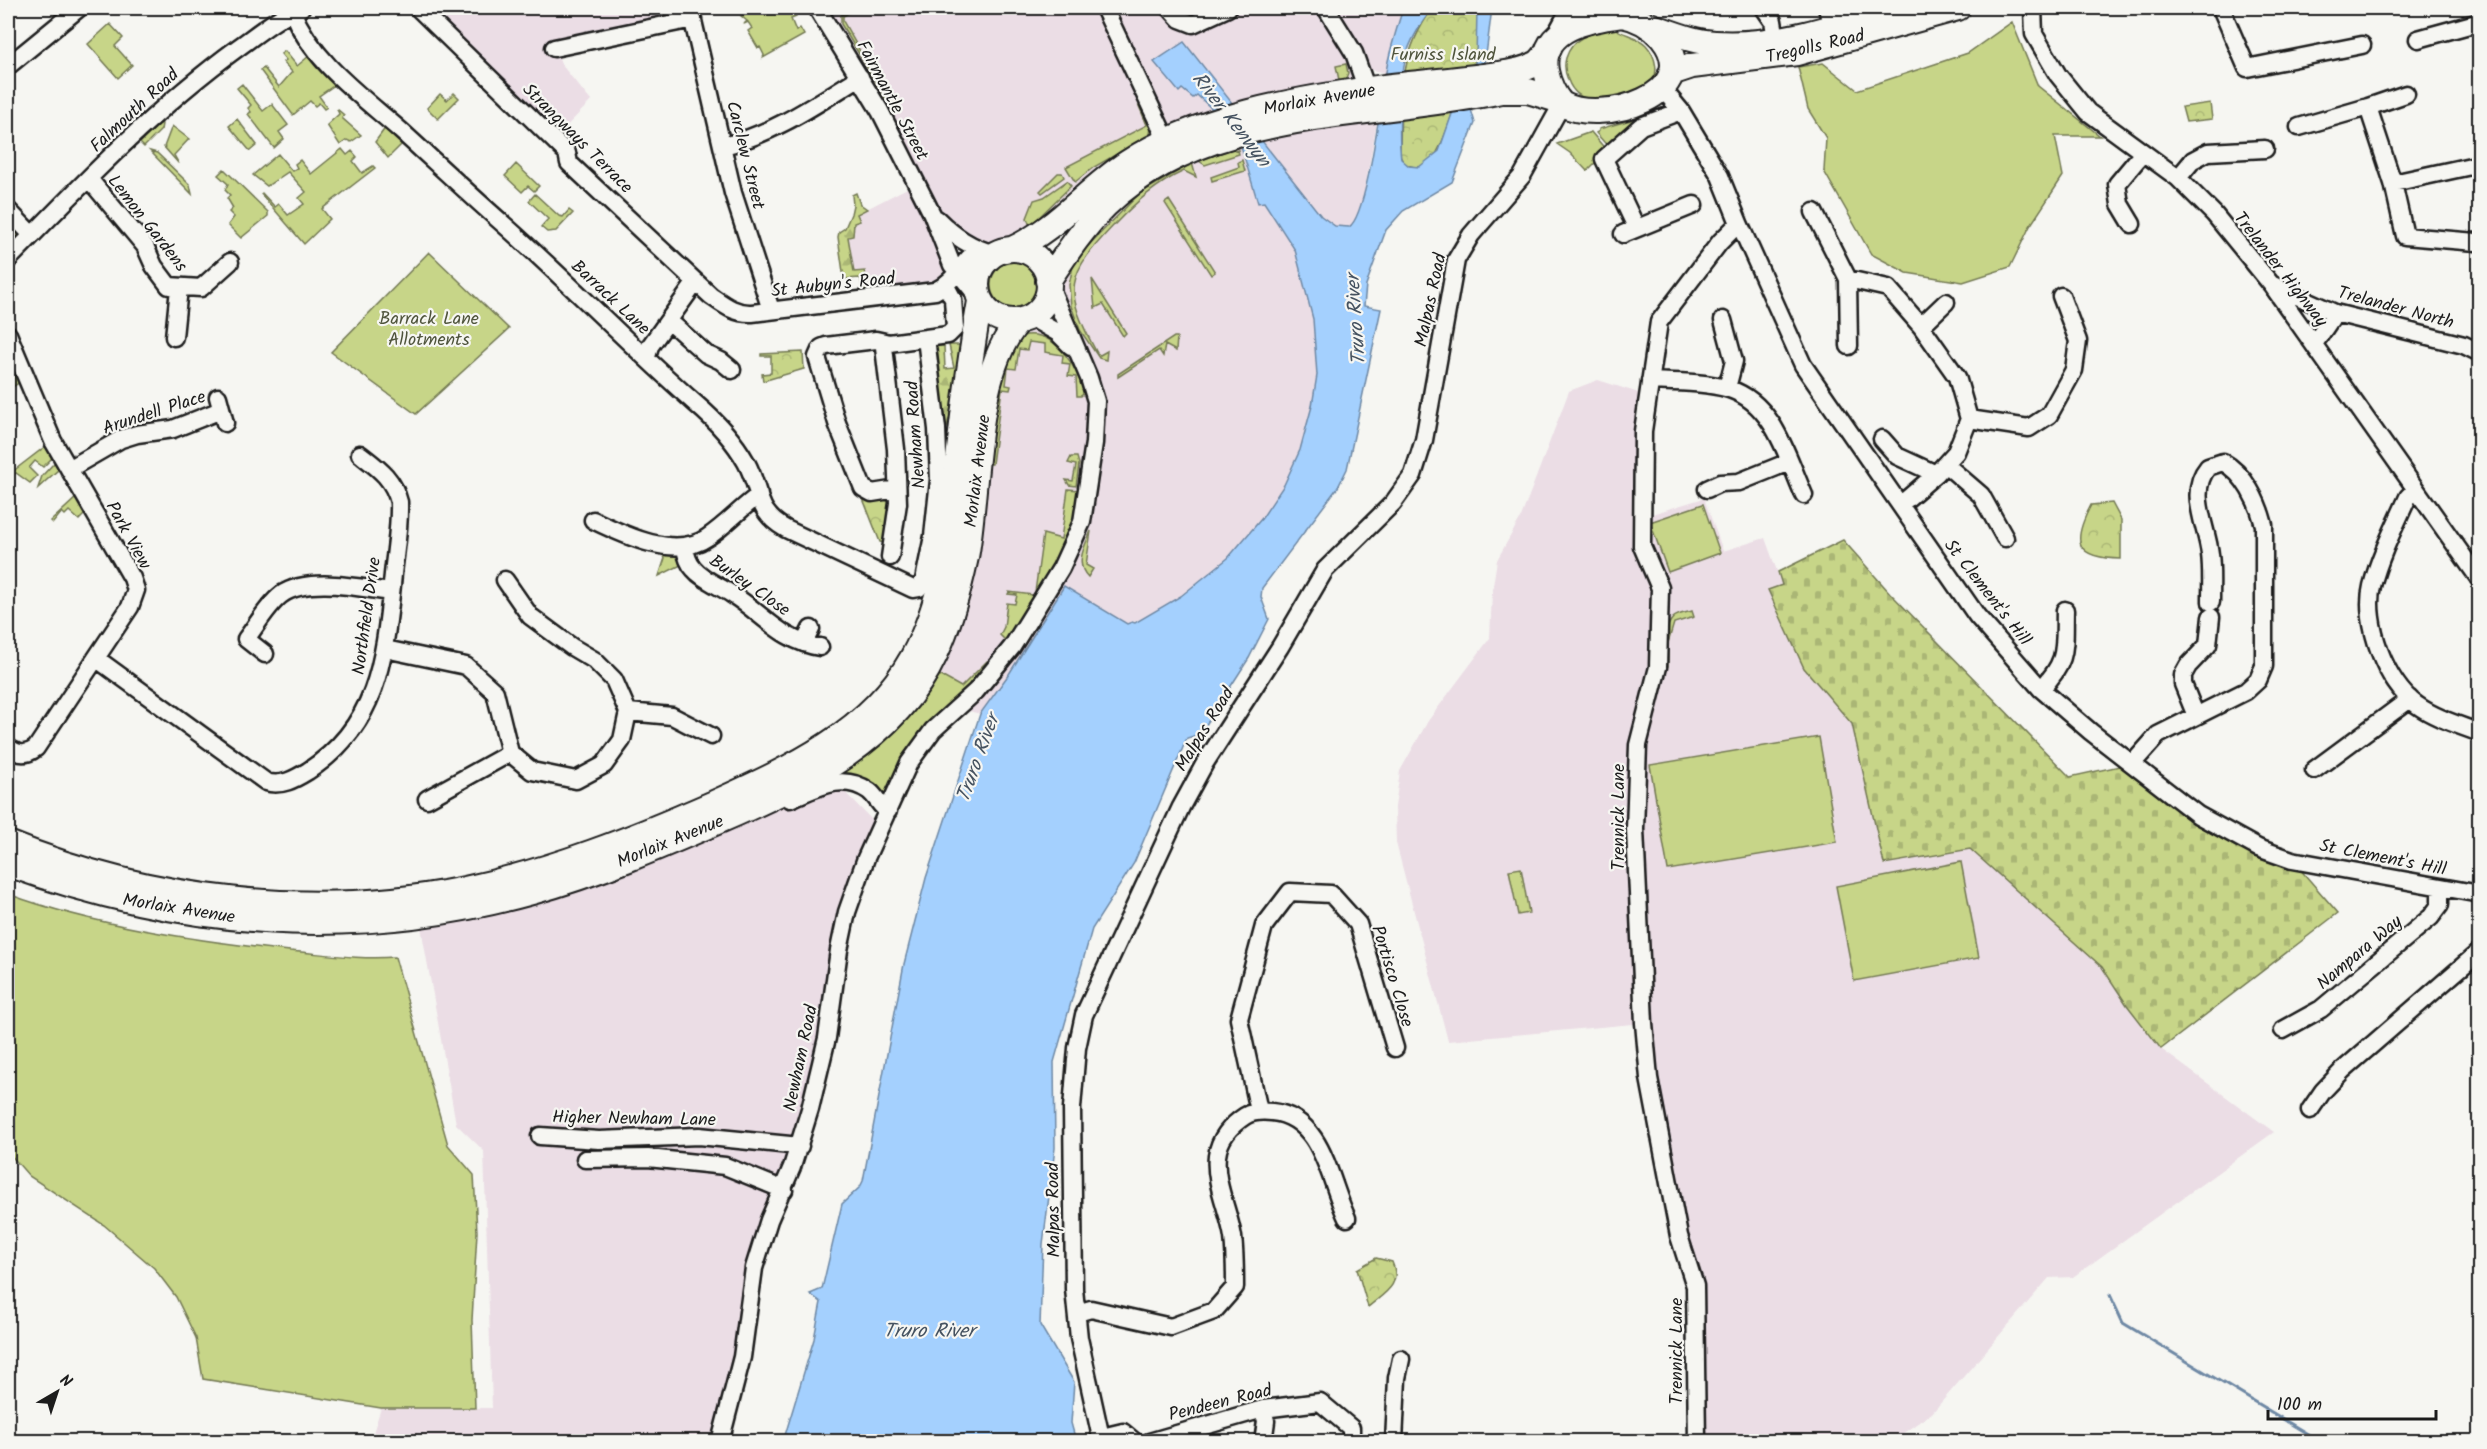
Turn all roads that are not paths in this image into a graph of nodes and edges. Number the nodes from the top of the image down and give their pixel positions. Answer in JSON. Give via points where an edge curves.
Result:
{"nodes":[{"id":1,"x":80,"y":8,"type":"edge"},
{"id":2,"x":418,"y":8,"type":"edge"},
{"id":3,"x":1104,"y":8,"type":"edge"},
{"id":4,"x":1170,"y":8,"type":"edge"},
{"id":5,"x":1228,"y":8,"type":"edge"},
{"id":6,"x":1326,"y":8,"type":"edge"},
{"id":7,"x":1573,"y":8,"type":"edge"},
{"id":8,"x":1764,"y":8,"type":"edge"},
{"id":9,"x":1894,"y":8,"type":"edge"},
{"id":10,"x":1958,"y":8,"type":"edge"},
{"id":11,"x":2033,"y":8,"type":"edge"},
{"id":12,"x":2221,"y":8,"type":"edge"},
{"id":13,"x":296,"y":9,"type":"edge"},
{"id":14,"x":823,"y":10,"type":"edge"},
{"id":15,"x":1617,"y":11,"type":"edge"},
{"id":16,"x":691,"y":13,"type":"edge"},
{"id":17,"x":1829,"y":18,"type":"edge"},
{"id":18,"x":2480,"y":22,"type":"edge"},
{"id":19,"x":1647,"y":24,"type":"junction"},
{"id":20,"x":1776,"y":39,"type":"junction"},
{"id":21,"x":2418,"y":39,"type":"dead end"},
{"id":22,"x":1555,"y":40,"type":"junction"},
{"id":23,"x":2362,"y":45,"type":"dead end"},
{"id":24,"x":554,"y":48,"type":"dead end"},
{"id":25,"x":8,"y":66,"type":"edge"},
{"id":26,"x":860,"y":77,"type":"junction"},
{"id":27,"x":1667,"y":80,"type":"junction"},
{"id":28,"x":1499,"y":82,"type":"junction"},
{"id":29,"x":2406,"y":94,"type":"dead end"},
{"id":30,"x":1371,"y":96,"type":"junction"},
{"id":31,"x":1560,"y":102,"type":"junction"},
{"id":32,"x":2368,"y":107,"type":"junction"},
{"id":33,"x":1681,"y":111,"type":"junction"},
{"id":34,"x":2300,"y":127,"type":"dead end"},
{"id":35,"x":1220,"y":130,"type":"junction"},
{"id":36,"x":1167,"y":141,"type":"junction"},
{"id":37,"x":723,"y":146,"type":"junction"},
{"id":38,"x":2265,"y":148,"type":"dead end"},
{"id":39,"x":2142,"y":154,"type":"junction"},
{"id":40,"x":2480,"y":164,"type":"edge"},
{"id":41,"x":2178,"y":178,"type":"junction"},
{"id":42,"x":89,"y":179,"type":"junction"},
{"id":43,"x":2393,"y":183,"type":"junction"},
{"id":44,"x":1694,"y":205,"type":"dead end"},
{"id":45,"x":8,"y":210,"type":"edge"},
{"id":46,"x":1814,"y":212,"type":"dead end"},
{"id":47,"x":932,"y":214,"type":"junction"},
{"id":48,"x":1739,"y":223,"type":"junction"},
{"id":49,"x":2132,"y":224,"type":"dead end"},
{"id":50,"x":32,"y":235,"type":"junction"},
{"id":51,"x":2476,"y":242,"type":"dead end"},
{"id":52,"x":995,"y":251,"type":"junction"},
{"id":53,"x":8,"y":260,"type":"edge"},
{"id":54,"x":230,"y":262,"type":"dead end"},
{"id":55,"x":1848,"y":279,"type":"junction"},
{"id":56,"x":952,"y":280,"type":"junction"},
{"id":57,"x":696,"y":282,"type":"junction"},
{"id":58,"x":1048,"y":282,"type":"junction"},
{"id":59,"x":2271,"y":284,"type":"junction"},
{"id":60,"x":179,"y":288,"type":"junction"},
{"id":61,"x":711,"y":296,"type":"joint"},
{"id":62,"x":2061,"y":296,"type":"dead end"},
{"id":63,"x":980,"y":300,"type":"junction"},
{"id":64,"x":1946,"y":302,"type":"dead end"},
{"id":65,"x":771,"y":310,"type":"junction"},
{"id":66,"x":2335,"y":313,"type":"junction"},
{"id":67,"x":1025,"y":319,"type":"junction"},
{"id":68,"x":1723,"y":320,"type":"dead end"},
{"id":69,"x":669,"y":321,"type":"junction"},
{"id":70,"x":1921,"y":326,"type":"junction"},
{"id":71,"x":8,"y":334,"type":"edge"},
{"id":72,"x":174,"y":337,"type":"dead end"},
{"id":73,"x":927,"y":338,"type":"junction"},
{"id":74,"x":889,"y":342,"type":"junction"},
{"id":75,"x":2314,"y":344,"type":"junction"},
{"id":76,"x":1849,"y":346,"type":"dead end"},
{"id":77,"x":1078,"y":353,"type":"junction"},
{"id":78,"x":2480,"y":353,"type":"edge"},
{"id":79,"x":647,"y":357,"type":"junction"},
{"id":80,"x":732,"y":370,"type":"dead end"},
{"id":81,"x":1650,"y":381,"type":"junction"},
{"id":82,"x":1727,"y":388,"type":"junction"},
{"id":83,"x":221,"y":410,"type":"dead end"},
{"id":84,"x":1969,"y":419,"type":"junction"},
{"id":85,"x":1882,"y":439,"type":"dead end"},
{"id":86,"x":360,"y":454,"type":"dead end"},
{"id":87,"x":1789,"y":462,"type":"junction"},
{"id":88,"x":69,"y":469,"type":"junction"},
{"id":89,"x":1940,"y":469,"type":"junction"},
{"id":90,"x":897,"y":489,"type":"junction"},
{"id":91,"x":2415,"y":490,"type":"junction"},
{"id":92,"x":1713,"y":491,"type":"dead end"},
{"id":93,"x":759,"y":495,"type":"junction"},
{"id":94,"x":1803,"y":495,"type":"dead end"},
{"id":95,"x":1900,"y":505,"type":"junction"},
{"id":96,"x":594,"y":520,"type":"dead end"},
{"id":97,"x":2005,"y":538,"type":"dead end"},
{"id":98,"x":685,"y":548,"type":"junction"},
{"id":99,"x":890,"y":557,"type":"dead end"},
{"id":100,"x":505,"y":580,"type":"dead end"},
{"id":101,"x":2480,"y":580,"type":"edge"},
{"id":102,"x":910,"y":588,"type":"joint"},
{"id":103,"x":391,"y":592,"type":"junction"},
{"id":104,"x":2065,"y":610,"type":"dead end"},
{"id":105,"x":812,"y":639,"type":"dead end"},
{"id":106,"x":385,"y":649,"type":"junction"},
{"id":107,"x":265,"y":654,"type":"dead end"},
{"id":108,"x":97,"y":659,"type":"junction"},
{"id":109,"x":2042,"y":689,"type":"junction"},
{"id":110,"x":2410,"y":699,"type":"junction"},
{"id":111,"x":628,"y":712,"type":"junction"},
{"id":112,"x":2196,"y":716,"type":"junction"},
{"id":113,"x":2480,"y":733,"type":"edge"},
{"id":114,"x":711,"y":736,"type":"dead end"},
{"id":115,"x":8,"y":747,"type":"edge"},
{"id":116,"x":510,"y":753,"type":"junction"},
{"id":117,"x":2133,"y":763,"type":"junction"},
{"id":118,"x":2314,"y":770,"type":"dead end"},
{"id":119,"x":427,"y":799,"type":"dead end"},
{"id":120,"x":888,"y":811,"type":"junction"},
{"id":121,"x":731,"y":816,"type":"junction"},
{"id":122,"x":8,"y":843,"type":"edge"},
{"id":123,"x":8,"y":864,"type":"edge"},
{"id":124,"x":2440,"y":888,"type":"junction"},
{"id":125,"x":2480,"y":894,"type":"edge"},
{"id":126,"x":2480,"y":951,"type":"edge"},
{"id":127,"x":2283,"y":1030,"type":"dead end"},
{"id":128,"x":1395,"y":1048,"type":"dead end"},
{"id":129,"x":2310,"y":1110,"type":"dead end"},
{"id":130,"x":1259,"y":1111,"type":"junction"},
{"id":131,"x":540,"y":1136,"type":"dead end"},
{"id":132,"x":800,"y":1146,"type":"junction"},
{"id":133,"x":585,"y":1160,"type":"dead end"},
{"id":134,"x":784,"y":1190,"type":"junction"},
{"id":135,"x":1347,"y":1218,"type":"dead end"},
{"id":136,"x":1077,"y":1313,"type":"junction"},
{"id":137,"x":1401,"y":1359,"type":"dead end"},
{"id":138,"x":1263,"y":1409,"type":"junction"},
{"id":139,"x":1102,"y":1439,"type":"edge"},
{"id":140,"x":720,"y":1442,"type":"edge"},
{"id":141,"x":1135,"y":1442,"type":"edge"},
{"id":142,"x":1149,"y":1442,"type":"edge"},
{"id":143,"x":1263,"y":1442,"type":"edge"},
{"id":144,"x":1351,"y":1442,"type":"edge"},
{"id":145,"x":1394,"y":1442,"type":"edge"},
{"id":146,"x":1697,"y":1442,"type":"edge"}],
"edges":[{"from":1,"to":25,"type":"street"},
{"from":2,"to":57,"type":"street","name":"Strangways Terrace","via":[[567,153],[569,163]]},
{"from":3,"to":36,"type":"street"},
{"from":4,"to":5,"type":"street","via":[[1180,19],[1192,24]]},
{"from":6,"to":30,"type":"street","via":[[1354,53]]},
{"from":7,"to":22,"type":"main road"},
{"from":8,"to":20,"type":"street","via":[[1773,21]]},
{"from":9,"to":17,"type":"highway","name":"Tregolls Road"},
{"from":10,"to":27,"type":"highway","name":"Tregolls Road","via":[[1807,50],[1692,66]]},
{"from":11,"to":39,"type":"street","name":"Trelander Highway","via":[[2034,34],[2058,75],[2088,112]]},
{"from":12,"to":23,"type":"street","via":[[2247,68]]},
{"from":13,"to":42,"type":"street","name":"Falmouth Road","via":[[204,72]]},
{"from":13,"to":79,"type":"street","name":"Barrack Lane","via":[[304,37],[348,85]]},
{"from":14,"to":26,"type":"street","name":"Fairmantle Street"},
{"from":15,"to":19,"type":"highway"},
{"from":15,"to":22,"type":"highway","via":[[1582,22]]},
{"from":16,"to":24,"type":"street","via":[[614,41]]},
{"from":16,"to":37,"type":"street","name":"Carclew Street"},
{"from":17,"to":20,"type":"highway","name":"Tregolls Road"},
{"from":18,"to":21,"type":"street"},
{"from":19,"to":20,"type":"highway","name":"Tregolls Road","via":[[1714,43]]},
{"from":19,"to":27,"type":"highway","via":[[1666,43],[1672,58]]},
{"from":22,"to":28,"type":"highway","name":"Morlaix Avenue","via":[[1537,63]]},
{"from":22,"to":31,"type":"highway","via":[[1545,62],[1548,80]]},
{"from":26,"to":37,"type":"street","via":[[795,115]]},
{"from":26,"to":47,"type":"street","name":"Fairmantle Street"},
{"from":27,"to":31,"type":"highway","via":[[1653,96],[1622,109],[1587,112]]},
{"from":27,"to":33,"type":"street","name":"St Clement's Hill"},
{"from":28,"to":30,"type":"highway","name":"Morlaix Avenue"},
{"from":28,"to":31,"type":"highway","name":"Morlaix Avenue"},
{"from":29,"to":32,"type":"street"},
{"from":30,"to":35,"type":"highway","name":"Morlaix Avenue"},
{"from":31,"to":136,"type":"street","name":"Malpas Road","via":[[1522,176],[1471,236],[1456,260],[1424,440],[1413,475],[1393,504],[1325,570],[1205,763],[1087,1006],[1077,1048],[1072,1108]]},
{"from":32,"to":34,"type":"street"},
{"from":32,"to":43,"type":"street"},
{"from":33,"to":44,"type":"street","via":[[1641,126],[1604,159],[1630,231]]},
{"from":33,"to":48,"type":"street","name":"St Clement's Hill","via":[[1720,176]]},
{"from":35,"to":36,"type":"highway","name":"Morlaix Avenue"},
{"from":35,"to":58,"type":"highway","name":"Morlaix Avenue","via":[[1206,144],[1171,159],[1107,205],[1081,233]]},
{"from":36,"to":52,"type":"highway","name":"Morlaix Avenue","via":[[1103,178],[1042,234]]},
{"from":37,"to":65,"type":"street","name":"Carclew Street","via":[[733,193]]},
{"from":38,"to":41,"type":"street","via":[[2208,152],[2193,160]]},
{"from":39,"to":41,"type":"street","name":"Trelander Highway"},
{"from":39,"to":49,"type":"street","via":[[2117,184],[2120,204]]},
{"from":40,"to":43,"type":"street"},
{"from":41,"to":59,"type":"street","name":"Trelander Highway","via":[[2214,214]]},
{"from":42,"to":50,"type":"street","name":"Falmouth Road"},
{"from":42,"to":60,"type":"street","name":"Lemon Gardens","via":[[145,246],[169,286]]},
{"from":43,"to":51,"type":"street","via":[[2404,236]]},
{"from":45,"to":50,"type":"street"},
{"from":46,"to":55,"type":"street"},
{"from":47,"to":52,"type":"street","name":"Fairmantle Street","via":[[957,237]]},
{"from":47,"to":56,"type":"street","name":"Fairmantle Street"},
{"from":48,"to":81,"type":"street","name":"Trennick Lane","via":[[1662,317]]},
{"from":48,"to":95,"type":"street","name":"St Clement's Hill","via":[[1803,365]]},
{"from":50,"to":53,"type":"street","name":"Falmouth Road"},
{"from":52,"to":56,"type":"street","via":[[970,257]]},
{"from":52,"to":58,"type":"highway","via":[[1020,250],[1036,258]]},
{"from":52,"to":63,"type":"highway","via":[[980,270]]},
{"from":54,"to":60,"type":"street","name":"Lemon Gardens","via":[[201,288]]},
{"from":55,"to":70,"type":"street","via":[[1888,288]]},
{"from":55,"to":76,"type":"street"},
{"from":56,"to":63,"type":"street","name":"Fairmantle Street"},
{"from":56,"to":65,"type":"street","name":"St Aubyn's Road","via":[[935,291]]},
{"from":56,"to":73,"type":"street","name":"Newham Road","via":[[955,328],[948,335]]},
{"from":57,"to":61,"type":"street","name":"Strangways Terrace"},
{"from":57,"to":69,"type":"street"},
{"from":58,"to":67,"type":"highway","via":[[1046,299]]},
{"from":58,"to":77,"type":"street","name":"Newham Road"},
{"from":59,"to":66,"type":"street","name":"Trelander North"},
{"from":59,"to":75,"type":"street","name":"Trelander Highway"},
{"from":60,"to":72,"type":"street","name":"Lemon Gardens"},
{"from":61,"to":65,"type":"street","name":"St Aubyn's Road","via":[[741,313]]},
{"from":62,"to":84,"type":"street","via":[[2078,341],[2074,370],[2049,416],[2029,428]]},
{"from":63,"to":67,"type":"highway","via":[[994,316]]},
{"from":63,"to":122,"type":"highway","name":"Morlaix Avenue","via":[[950,534],[940,584],[921,641],[901,675],[865,716],[782,772],[574,859],[472,888],[393,899],[302,903],[196,894],[110,877]]},
{"from":64,"to":70,"type":"street"},
{"from":66,"to":75,"type":"street"},
{"from":66,"to":78,"type":"street","name":"Trelander North","via":[[2464,345]]},
{"from":67,"to":77,"type":"street","via":[[1058,333]]},
{"from":67,"to":121,"type":"highway","name":"Morlaix Avenue","via":[[1009,331],[988,391],[966,557],[944,633],[928,670],[896,713],[851,752],[789,790]]},
{"from":68,"to":82,"type":"street","via":[[1734,361]]},
{"from":69,"to":79,"type":"street"},
{"from":69,"to":80,"type":"street","via":[[706,354]]},
{"from":70,"to":84,"type":"street","via":[[1957,377]]},
{"from":71,"to":88,"type":"street","name":"Park View","via":[[50,435]]},
{"from":73,"to":74,"type":"street","name":"Newham Road"},
{"from":73,"to":102,"type":"street","name":"Newham Road","via":[[937,429],[938,494],[924,580],[919,588]]},
{"from":74,"to":90,"type":"street","name":"Newham Road","via":[[884,350]]},
{"from":74,"to":90,"type":"street","name":"Newham Road","via":[[826,345],[817,357],[863,488],[872,493]]},
{"from":75,"to":91,"type":"street","name":"Trelander Highway"},
{"from":77,"to":120,"type":"street","name":"Newham Road","via":[[1092,386],[1096,410],[1082,522],[1061,568],[1018,637],[990,675],[916,751]]},
{"from":79,"to":93,"type":"street","name":"Barrack Lane","via":[[723,429],[746,463]]},
{"from":81,"to":82,"type":"street"},
{"from":81,"to":146,"type":"street","name":"Trennick Lane","via":[[1643,430],[1642,546],[1660,588],[1659,651],[1656,682],[1639,736],[1635,829],[1648,1078],[1679,1236],[1695,1286]]},
{"from":82,"to":87,"type":"street","via":[[1762,411],[1775,429]]},
{"from":83,"to":88,"type":"street","name":"Arundell Place","via":[[173,429],[121,440]]},
{"from":84,"to":89,"type":"street","via":[[1956,452]]},
{"from":85,"to":89,"type":"street","via":[[1897,456]]},
{"from":86,"to":103,"type":"street","name":"Northfield Drive","via":[[386,475],[399,502]]},
{"from":87,"to":92,"type":"street","via":[[1739,482],[1720,483]]},
{"from":87,"to":94,"type":"street"},
{"from":88,"to":108,"type":"street","name":"Park View","via":[[136,590],[130,607]]},
{"from":89,"to":95,"type":"street"},
{"from":89,"to":97,"type":"street","via":[[1981,495]]},
{"from":90,"to":99,"type":"street","name":"Newham Road"},
{"from":91,"to":101,"type":"street","name":"Trelander Highway"},
{"from":91,"to":110,"type":"street","via":[[2408,497],[2381,561],[2371,600],[2378,648]]},
{"from":93,"to":98,"type":"street","via":[[707,538]]},
{"from":93,"to":102,"type":"street","name":"Barrack Lane","via":[[766,514],[774,522]]},
{"from":95,"to":109,"type":"street","name":"St Clement's Hill","via":[[1977,616]]},
{"from":96,"to":98,"type":"street","via":[[663,546]]},
{"from":98,"to":105,"type":"street","name":"Burley Close","via":[[698,573],[734,595],[768,623]]},
{"from":100,"to":111,"type":"street","via":[[530,616],[594,660],[614,680]]},
{"from":103,"to":106,"type":"street","name":"Northfield Drive"},
{"from":103,"to":107,"type":"street","via":[[315,585],[294,588],[274,602],[246,639]]},
{"from":104,"to":109,"type":"street","via":[[2063,660]]},
{"from":106,"to":108,"type":"street","name":"Northfield Drive","via":[[371,698],[346,736],[315,766],[276,784],[256,776]]},
{"from":106,"to":116,"type":"street","via":[[466,666],[495,692]]},
{"from":108,"to":115,"type":"street","name":"Park View","via":[[36,748],[22,754]]},
{"from":109,"to":117,"type":"street","name":"St Clement's Hill"},
{"from":110,"to":113,"type":"street","via":[[2427,711]]},
{"from":110,"to":118,"type":"street"},
{"from":111,"to":114,"type":"street","via":[[672,716]]},
{"from":111,"to":116,"type":"street","via":[[622,740],[604,765],[576,780],[532,771]]},
{"from":112,"to":112,"type":"street","via":[[2246,691],[2258,680],[2266,658],[2264,525],[2247,486],[2223,462],[2206,470],[2198,501],[2210,553],[2211,609],[2208,645],[2183,675]]},
{"from":112,"to":117,"type":"street","via":[[2158,735]]},
{"from":116,"to":119,"type":"street"},
{"from":117,"to":124,"type":"street","name":"St Clement's Hill","via":[[2198,815],[2258,848],[2292,860]]},
{"from":120,"to":121,"type":"street","via":[[862,787],[835,781],[781,803]]},
{"from":120,"to":132,"type":"street","name":"Newham Road","via":[[848,912],[827,1038]]},
{"from":121,"to":123,"type":"highway","name":"Morlaix Avenue","via":[[600,870],[530,893],[454,911],[346,922],[272,921],[191,913],[59,883]]},
{"from":124,"to":125,"type":"street","name":"St Clement's Hill"},
{"from":124,"to":127,"type":"street","name":"Nampara Way","via":[[2440,905],[2431,917],[2321,1010]]},
{"from":126,"to":129,"type":"street","via":[[2343,1070]]},
{"from":128,"to":130,"type":"street","name":"Portisco Close","via":[[1358,924],[1331,894],[1290,892],[1264,926],[1239,1019]]},
{"from":130,"to":135,"type":"street","via":[[1282,1113],[1311,1135],[1322,1151]]},
{"from":130,"to":136,"type":"street","via":[[1237,1121],[1222,1139],[1218,1153],[1217,1167],[1233,1238],[1235,1287],[1214,1311],[1171,1327],[1091,1309]]},
{"from":131,"to":132,"type":"street","name":"Higher Newham Lane","via":[[599,1140],[699,1136]]},
{"from":132,"to":134,"type":"street","name":"Newham Road"},
{"from":133,"to":134,"type":"street","via":[[648,1158],[725,1166]]},
{"from":134,"to":140,"type":"street","name":"Newham Road","via":[[769,1220],[754,1268],[742,1357]]},
{"from":136,"to":139,"type":"street","name":"Malpas Road","via":[[1081,1349]]},
{"from":137,"to":145,"type":"street"},
{"from":138,"to":142,"type":"street","name":"Pendeen Road"},
{"from":138,"to":143,"type":"street"},
{"from":138,"to":144,"type":"street","name":"Pendeen Road","via":[[1320,1402],[1351,1428]]},
{"from":139,"to":141,"type":"street","via":[[1123,1432]]}]}
